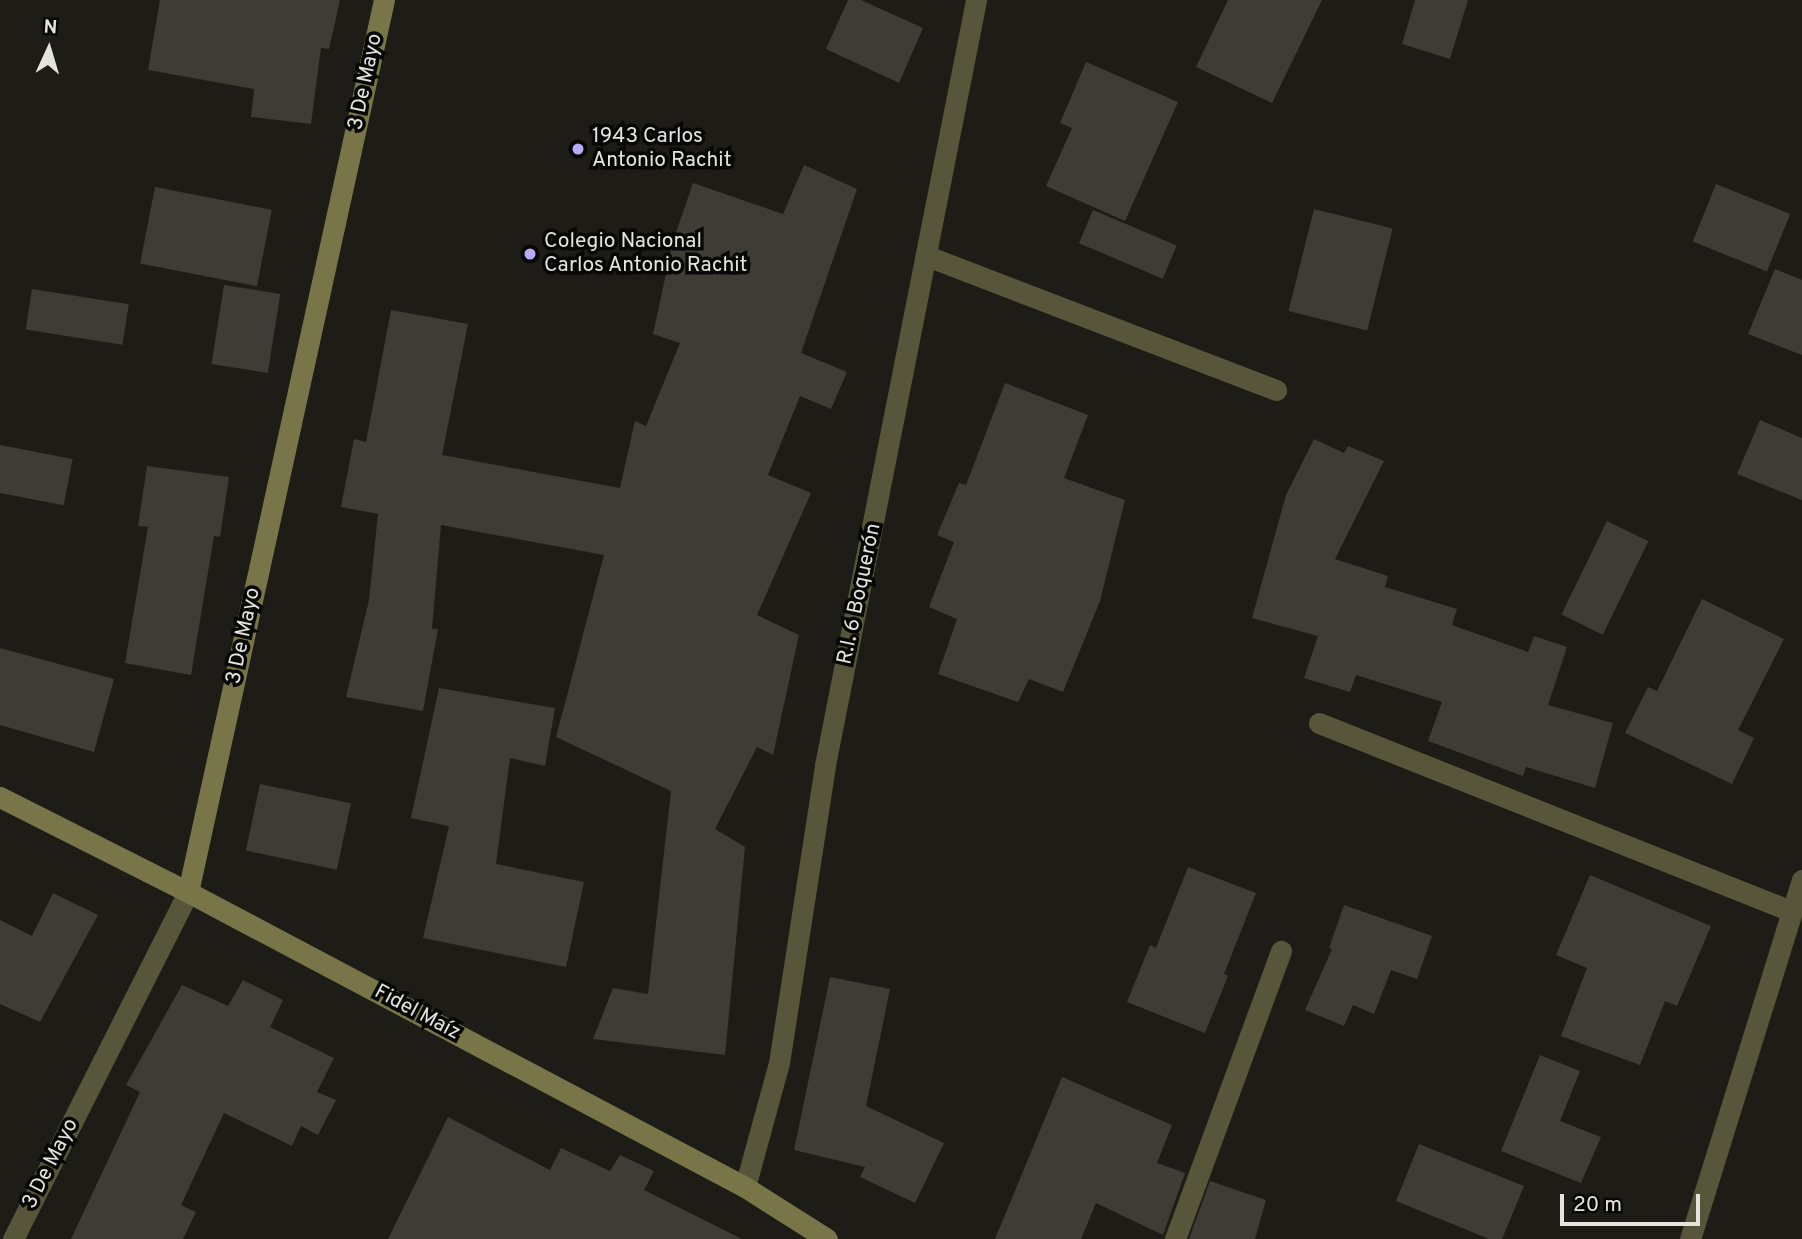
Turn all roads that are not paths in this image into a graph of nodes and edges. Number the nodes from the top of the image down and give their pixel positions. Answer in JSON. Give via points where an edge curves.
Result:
{"nodes":[{"id":1,"x":384,"y":0,"type":"edge"},
{"id":2,"x":976,"y":0,"type":"edge"},
{"id":3,"x":926,"y":256,"type":"junction"},
{"id":4,"x":1276,"y":390,"type":"dead end"},
{"id":5,"x":1319,"y":723,"type":"dead end"},
{"id":6,"x":0,"y":797,"type":"edge"},
{"id":7,"x":1802,"y":880,"type":"edge"},
{"id":8,"x":188,"y":892,"type":"junction"},
{"id":9,"x":1791,"y":911,"type":"junction"},
{"id":10,"x":1281,"y":951,"type":"dead end"},
{"id":11,"x":746,"y":1187,"type":"junction"},
{"id":12,"x":822,"y":1238,"type":"edge"},
{"id":13,"x":13,"y":1239,"type":"edge"},
{"id":14,"x":1175,"y":1239,"type":"edge"},
{"id":15,"x":1690,"y":1239,"type":"edge"}],
"edges":[{"from":1,"to":8,"type":"street","name":"3 De Mayo"},
{"from":2,"to":3,"type":"street","name":"R.I. 6 Boquerón"},
{"from":3,"to":4,"type":"street"},
{"from":3,"to":11,"type":"street","name":"R.I. 6 Boquerón","via":[[825,765],[779,1063]]},
{"from":5,"to":9,"type":"street"},
{"from":6,"to":8,"type":"street","name":"Fidel Maíz"},
{"from":7,"to":9,"type":"street"},
{"from":8,"to":11,"type":"street","name":"Fidel Maíz"},
{"from":8,"to":13,"type":"street","name":"3 De Mayo"},
{"from":9,"to":15,"type":"street"},
{"from":10,"to":14,"type":"street"},
{"from":11,"to":12,"type":"street","name":"Fidel Maíz"}]}
